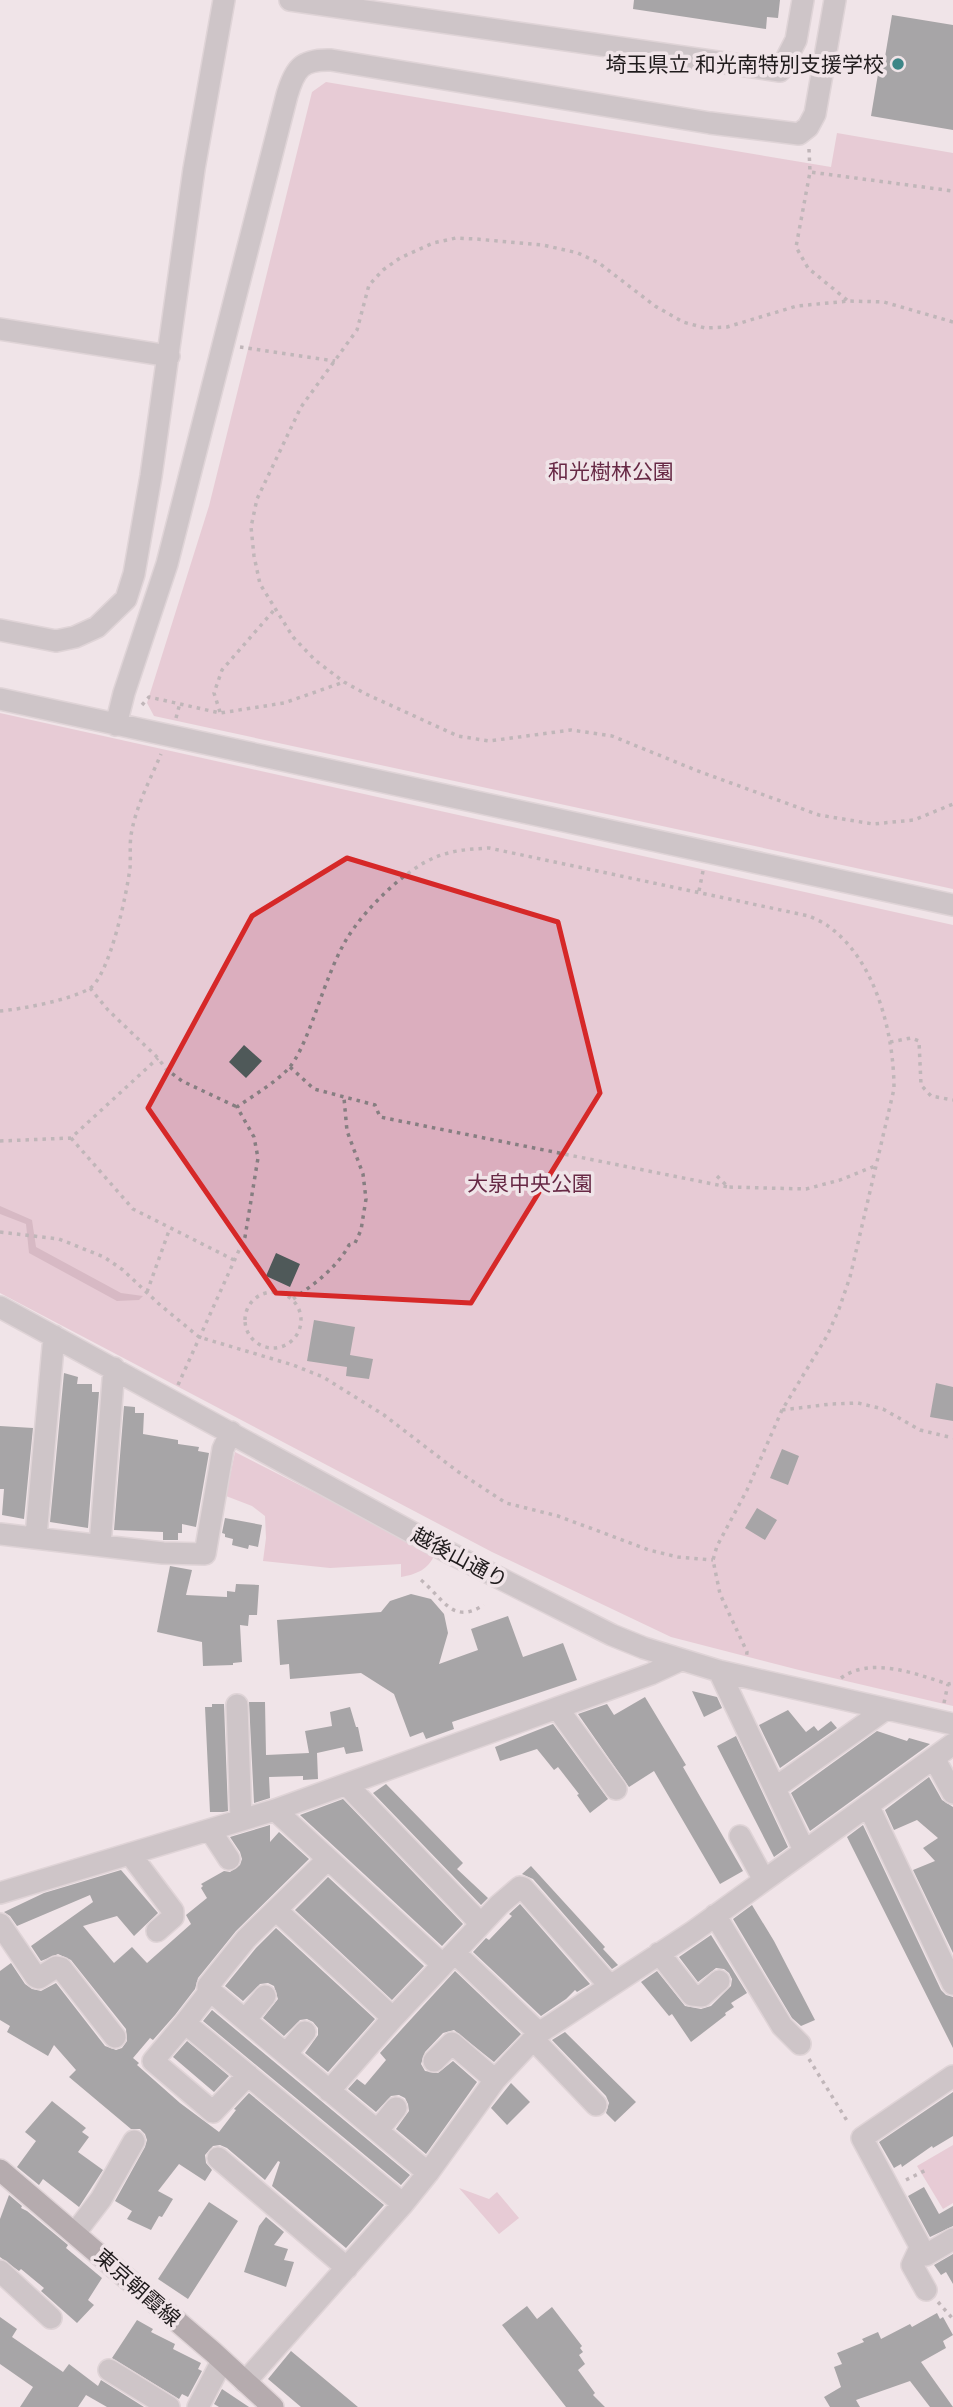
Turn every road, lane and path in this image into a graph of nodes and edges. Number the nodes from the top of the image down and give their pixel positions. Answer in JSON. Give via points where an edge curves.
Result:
{"nodes":[{"id":1,"x":224,"y":0,"type":"edge"},
{"id":2,"x":290,"y":0,"type":"edge"},
{"id":3,"x":803,"y":0,"type":"edge"},
{"id":4,"x":835,"y":0,"type":"edge"},
{"id":5,"x":953,"y":191,"type":"edge"},
{"id":6,"x":849,"y":301,"type":"junction"},
{"id":7,"x":953,"y":322,"type":"edge"},
{"id":8,"x":0,"y":328,"type":"edge"},
{"id":9,"x":224,"y":345,"type":"junction"},
{"id":10,"x":169,"y":356,"type":"junction"},
{"id":11,"x":335,"y":361,"type":"junction"},
{"id":12,"x":275,"y":609,"type":"junction"},
{"id":13,"x":0,"y":630,"type":"edge"},
{"id":14,"x":344,"y":682,"type":"junction"},
{"id":15,"x":149,"y":697,"type":"dead end"},
{"id":16,"x":0,"y":699,"type":"edge"},
{"id":17,"x":220,"y":713,"type":"junction"},
{"id":18,"x":116,"y":725,"type":"junction"},
{"id":19,"x":169,"y":737,"type":"junction"},
{"id":20,"x":953,"y":804,"type":"edge"},
{"id":21,"x":953,"y":905,"type":"edge"},
{"id":22,"x":90,"y":988,"type":"junction"},
{"id":23,"x":0,"y":1011,"type":"edge"},
{"id":24,"x":890,"y":1042,"type":"junction"},
{"id":25,"x":158,"y":1058,"type":"junction"},
{"id":26,"x":290,"y":1067,"type":"junction"},
{"id":27,"x":344,"y":1098,"type":"junction"},
{"id":28,"x":953,"y":1100,"type":"edge"},
{"id":29,"x":237,"y":1107,"type":"junction"},
{"id":30,"x":71,"y":1138,"type":"junction"},
{"id":31,"x":0,"y":1141,"type":"edge"},
{"id":32,"x":875,"y":1166,"type":"junction"},
{"id":33,"x":717,"y":1176,"type":"dead end"},
{"id":34,"x":728,"y":1187,"type":"junction"},
{"id":35,"x":170,"y":1228,"type":"junction"},
{"id":36,"x":0,"y":1232,"type":"edge"},
{"id":37,"x":234,"y":1260,"type":"junction"},
{"id":38,"x":147,"y":1292,"type":"junction"},
{"id":39,"x":293,"y":1299,"type":"junction"},
{"id":40,"x":0,"y":1307,"type":"edge"},
{"id":41,"x":54,"y":1336,"type":"junction"},
{"id":42,"x":199,"y":1336,"type":"junction"},
{"id":43,"x":265,"y":1347,"type":"junction"},
{"id":44,"x":263,"y":1355,"type":"junction"},
{"id":45,"x":114,"y":1368,"type":"junction"},
{"id":46,"x":171,"y":1399,"type":"junction"},
{"id":47,"x":782,"y":1410,"type":"junction"},
{"id":48,"x":231,"y":1432,"type":"junction"},
{"id":49,"x":953,"y":1438,"type":"edge"},
{"id":50,"x":0,"y":1534,"type":"edge"},
{"id":51,"x":36,"y":1536,"type":"junction"},
{"id":52,"x":100,"y":1545,"type":"junction"},
{"id":53,"x":713,"y":1560,"type":"junction"},
{"id":54,"x":421,"y":1580,"type":"dead end"},
{"id":55,"x":484,"y":1605,"type":"dead end"},
{"id":56,"x":681,"y":1661,"type":"junction"},
{"id":57,"x":719,"y":1671,"type":"junction"},
{"id":58,"x":743,"y":1677,"type":"junction"},
{"id":59,"x":953,"y":1683,"type":"edge"},
{"id":60,"x":823,"y":1695,"type":"junction"},
{"id":61,"x":237,"y":1705,"type":"dead end"},
{"id":62,"x":558,"y":1709,"type":"junction"},
{"id":63,"x":886,"y":1709,"type":"junction"},
{"id":64,"x":953,"y":1724,"type":"edge"},
{"id":65,"x":953,"y":1744,"type":"edge"},
{"id":66,"x":934,"y":1758,"type":"junction"},
{"id":67,"x":347,"y":1786,"type":"junction"},
{"id":68,"x":775,"y":1788,"type":"junction"},
{"id":69,"x":616,"y":1789,"type":"dead end"},
{"id":70,"x":953,"y":1793,"type":"edge"},
{"id":71,"x":868,"y":1805,"type":"junction"},
{"id":72,"x":275,"y":1810,"type":"junction"},
{"id":73,"x":241,"y":1820,"type":"junction"},
{"id":74,"x":210,"y":1830,"type":"junction"},
{"id":75,"x":740,"y":1836,"type":"dead end"},
{"id":76,"x":804,"y":1850,"type":"junction"},
{"id":77,"x":130,"y":1854,"type":"junction"},
{"id":78,"x":229,"y":1859,"type":"dead end"},
{"id":79,"x":328,"y":1859,"type":"junction"},
{"id":80,"x":764,"y":1880,"type":"junction"},
{"id":81,"x":0,"y":1893,"type":"edge"},
{"id":82,"x":276,"y":1910,"type":"junction"},
{"id":83,"x":715,"y":1915,"type":"junction"},
{"id":84,"x":0,"y":1924,"type":"edge"},
{"id":85,"x":481,"y":1924,"type":"junction"},
{"id":86,"x":157,"y":1931,"type":"dead end"},
{"id":87,"x":659,"y":1953,"type":"junction"},
{"id":88,"x":449,"y":1959,"type":"junction"},
{"id":89,"x":719,"y":1981,"type":"dead end"},
{"id":90,"x":953,"y":1984,"type":"edge"},
{"id":91,"x":608,"y":1985,"type":"junction"},
{"id":92,"x":210,"y":1991,"type":"junction"},
{"id":93,"x":265,"y":1996,"type":"dead end"},
{"id":94,"x":393,"y":2018,"type":"junction"},
{"id":95,"x":245,"y":2020,"type":"junction"},
{"id":96,"x":185,"y":2022,"type":"junction"},
{"id":97,"x":305,"y":2032,"type":"dead end"},
{"id":98,"x":536,"y":2036,"type":"junction"},
{"id":99,"x":115,"y":2037,"type":"dead end"},
{"id":100,"x":800,"y":2044,"type":"joint"},
{"id":101,"x":286,"y":2054,"type":"junction"},
{"id":102,"x":434,"y":2062,"type":"dead end"},
{"id":103,"x":248,"y":2075,"type":"junction"},
{"id":104,"x":953,"y":2076,"type":"edge"},
{"id":105,"x":495,"y":2080,"type":"junction"},
{"id":106,"x":329,"y":2091,"type":"junction"},
{"id":107,"x":596,"y":2105,"type":"dead end"},
{"id":108,"x":396,"y":2108,"type":"dead end"},
{"id":109,"x":377,"y":2130,"type":"junction"},
{"id":110,"x":862,"y":2138,"type":"junction"},
{"id":111,"x":134,"y":2141,"type":"dead end"},
{"id":112,"x":218,"y":2158,"type":"dead end"},
{"id":113,"x":429,"y":2173,"type":"junction"},
{"id":114,"x":2,"y":2178,"type":"edge"},
{"id":115,"x":403,"y":2204,"type":"junction"},
{"id":116,"x":75,"y":2233,"type":"junction"},
{"id":117,"x":953,"y":2239,"type":"edge"},
{"id":118,"x":918,"y":2253,"type":"junction"},
{"id":119,"x":346,"y":2268,"type":"junction"},
{"id":120,"x":0,"y":2271,"type":"edge"},
{"id":121,"x":926,"y":2290,"type":"dead end"},
{"id":122,"x":51,"y":2318,"type":"dead end"},
{"id":123,"x":222,"y":2361,"type":"junction"},
{"id":124,"x":108,"y":2370,"type":"dead end"},
{"id":125,"x":245,"y":2382,"type":"junction"},
{"id":126,"x":169,"y":2407,"type":"edge"},
{"id":127,"x":198,"y":2407,"type":"edge"},
{"id":128,"x":273,"y":2407,"type":"edge"}],
"edges":[{"from":1,"to":10,"type":"street","via":[[194,169]]},
{"from":2,"to":3,"type":"street","via":[[780,71],[796,40]]},
{"from":4,"to":9,"type":"street","via":[[815,114],[799,134],[344,62],[304,64],[286,94]]},
{"from":5,"to":6,"type":"path","via":[[810,172],[796,247],[808,268]]},
{"from":6,"to":7,"type":"path","via":[[884,302]]},
{"from":6,"to":11,"type":"path","via":[[797,306],[727,327],[705,328],[655,306],[599,263],[578,253],[543,245],[456,238],[433,243],[383,270],[369,285],[357,330]]},
{"from":8,"to":10,"type":"street"},
{"from":9,"to":11,"type":"path"},
{"from":9,"to":18,"type":"street","via":[[166,564]]},
{"from":10,"to":13,"type":"street","via":[[134,574],[126,599],[97,627],[75,637],[56,641]]},
{"from":11,"to":12,"type":"path","via":[[301,407],[257,499],[251,527],[254,556],[260,584]]},
{"from":12,"to":14,"type":"path","via":[[293,637]]},
{"from":12,"to":17,"type":"path","via":[[222,670],[214,693]]},
{"from":14,"to":17,"type":"path","via":[[284,703]]},
{"from":14,"to":20,"type":"path","via":[[458,736],[488,741],[571,730],[612,736],[819,815],[873,824],[914,820]]},
{"from":15,"to":17,"type":"path"},
{"from":16,"to":18,"type":"street"},
{"from":18,"to":19,"type":"street"},
{"from":19,"to":21,"type":"street"},
{"from":19,"to":22,"type":"path","via":[[132,830],[124,904],[115,937]]},
{"from":22,"to":23,"type":"path"},
{"from":22,"to":25,"type":"path"},
{"from":24,"to":26,"type":"path","via":[[882,1006],[850,947],[809,916],[489,848],[461,850],[429,860],[369,909],[346,939]]},
{"from":24,"to":28,"type":"path","via":[[919,1041],[921,1085],[931,1096]]},
{"from":24,"to":32,"type":"path","via":[[894,1089]]},
{"from":25,"to":29,"type":"path","via":[[182,1081]]},
{"from":25,"to":30,"type":"path"},
{"from":26,"to":27,"type":"path","via":[[314,1089]]},
{"from":26,"to":29,"type":"path"},
{"from":27,"to":34,"type":"path","via":[[375,1105],[380,1116]]},
{"from":27,"to":39,"type":"path","via":[[346,1131],[363,1174],[366,1199],[361,1230],[344,1255]]},
{"from":29,"to":37,"type":"path","via":[[254,1137],[258,1158],[245,1237]]},
{"from":30,"to":31,"type":"path"},
{"from":30,"to":35,"type":"path","via":[[133,1209]]},
{"from":32,"to":34,"type":"path","via":[[806,1189]]},
{"from":32,"to":47,"type":"path","via":[[839,1309]]},
{"from":33,"to":34,"type":"path"},
{"from":35,"to":37,"type":"path"},
{"from":35,"to":38,"type":"path"},
{"from":36,"to":38,"type":"path","via":[[81,1246],[123,1270]]},
{"from":37,"to":42,"type":"path"},
{"from":38,"to":42,"type":"path"},
{"from":39,"to":43,"type":"path","via":[[301,1318],[297,1334],[284,1346]]},
{"from":39,"to":43,"type":"path","via":[[273,1291],[249,1303],[245,1329]]},
{"from":40,"to":41,"type":"street","name":"越後山通り"},
{"from":41,"to":45,"type":"street","name":"越後山通り"},
{"from":41,"to":51,"type":"street"},
{"from":42,"to":44,"type":"path"},
{"from":42,"to":46,"type":"path"},
{"from":43,"to":44,"type":"path"},
{"from":44,"to":53,"type":"path","via":[[323,1377],[506,1503],[649,1550]]},
{"from":45,"to":46,"type":"street","name":"越後山通り"},
{"from":45,"to":52,"type":"street"},
{"from":46,"to":48,"type":"street","name":"越後山通り"},
{"from":47,"to":49,"type":"path","via":[[858,1403],[883,1409],[920,1430]]},
{"from":47,"to":53,"type":"path"},
{"from":48,"to":52,"type":"street","via":[[223,1449],[205,1554]]},
{"from":48,"to":56,"type":"street","name":"越後山通り","via":[[581,1620]]},
{"from":50,"to":51,"type":"street"},
{"from":51,"to":52,"type":"street"},
{"from":53,"to":58,"type":"path","via":[[720,1594],[747,1651]]},
{"from":54,"to":55,"type":"path","via":[[458,1613]]},
{"from":56,"to":57,"type":"street","name":"越後山通り"},
{"from":56,"to":62,"type":"street"},
{"from":57,"to":58,"type":"street","name":"越後山通り"},
{"from":57,"to":68,"type":"street"},
{"from":58,"to":60,"type":"street","name":"越後山通り"},
{"from":59,"to":60,"type":"path","via":[[901,1671],[860,1669],[840,1678]]},
{"from":60,"to":63,"type":"street","name":"越後山通り"},
{"from":61,"to":73,"type":"street"},
{"from":62,"to":67,"type":"street"},
{"from":62,"to":69,"type":"street"},
{"from":63,"to":64,"type":"street","name":"越後山通り"},
{"from":63,"to":68,"type":"street"},
{"from":65,"to":66,"type":"street"},
{"from":66,"to":70,"type":"street"},
{"from":66,"to":71,"type":"street"},
{"from":67,"to":72,"type":"street"},
{"from":67,"to":85,"type":"street"},
{"from":68,"to":76,"type":"street"},
{"from":71,"to":76,"type":"street"},
{"from":71,"to":90,"type":"street"},
{"from":72,"to":73,"type":"street"},
{"from":72,"to":79,"type":"street"},
{"from":73,"to":74,"type":"street"},
{"from":74,"to":77,"type":"street"},
{"from":74,"to":78,"type":"street"},
{"from":75,"to":80,"type":"street"},
{"from":76,"to":80,"type":"street"},
{"from":77,"to":81,"type":"street"},
{"from":77,"to":86,"type":"street","via":[[173,1910],[173,1917]]},
{"from":79,"to":82,"type":"street"},
{"from":79,"to":88,"type":"street"},
{"from":80,"to":83,"type":"street"},
{"from":82,"to":92,"type":"street","via":[[215,1976]]},
{"from":82,"to":94,"type":"street"},
{"from":83,"to":87,"type":"street"},
{"from":83,"to":100,"type":"street","via":[[782,2026]]},
{"from":84,"to":99,"type":"street","via":[[36,1977],[61,1968]]},
{"from":85,"to":88,"type":"street"},
{"from":85,"to":91,"type":"street","via":[[523,1888]]},
{"from":87,"to":89,"type":"street","via":[[692,1995],[702,1996]]},
{"from":87,"to":91,"type":"street"},
{"from":88,"to":94,"type":"street"},
{"from":88,"to":98,"type":"street"},
{"from":91,"to":98,"type":"street"},
{"from":92,"to":95,"type":"street"},
{"from":92,"to":96,"type":"street"},
{"from":93,"to":95,"type":"street"},
{"from":94,"to":106,"type":"street"},
{"from":95,"to":101,"type":"street"},
{"from":96,"to":103,"type":"street"},
{"from":96,"to":103,"type":"street","via":[[153,2061],[211,2111]]},
{"from":97,"to":101,"type":"street"},
{"from":98,"to":105,"type":"street"},
{"from":98,"to":107,"type":"street"},
{"from":100,"to":110,"type":"path"},
{"from":101,"to":106,"type":"street"},
{"from":102,"to":105,"type":"street","via":[[452,2043]]},
{"from":103,"to":115,"type":"street"},
{"from":104,"to":110,"type":"street"},
{"from":105,"to":113,"type":"street"},
{"from":106,"to":109,"type":"street"},
{"from":108,"to":109,"type":"street"},
{"from":109,"to":113,"type":"street"},
{"from":110,"to":118,"type":"street","via":[[919,2244]]},
{"from":111,"to":116,"type":"street","via":[[101,2199]]},
{"from":112,"to":119,"type":"street"},
{"from":113,"to":115,"type":"street"},
{"from":114,"to":116,"type":"main road","name":"東京朝霞線"},
{"from":115,"to":119,"type":"street"},
{"from":116,"to":123,"type":"main road","name":"東京朝霞線"},
{"from":117,"to":118,"type":"street","via":[[926,2255]]},
{"from":118,"to":121,"type":"street","via":[[912,2265]]},
{"from":119,"to":125,"type":"street"},
{"from":120,"to":122,"type":"street"},
{"from":123,"to":125,"type":"main road","name":"東京朝霞線"},
{"from":123,"to":127,"type":"street"},
{"from":124,"to":126,"type":"street"},
{"from":125,"to":128,"type":"main road","name":"東京朝霞線"}]}
